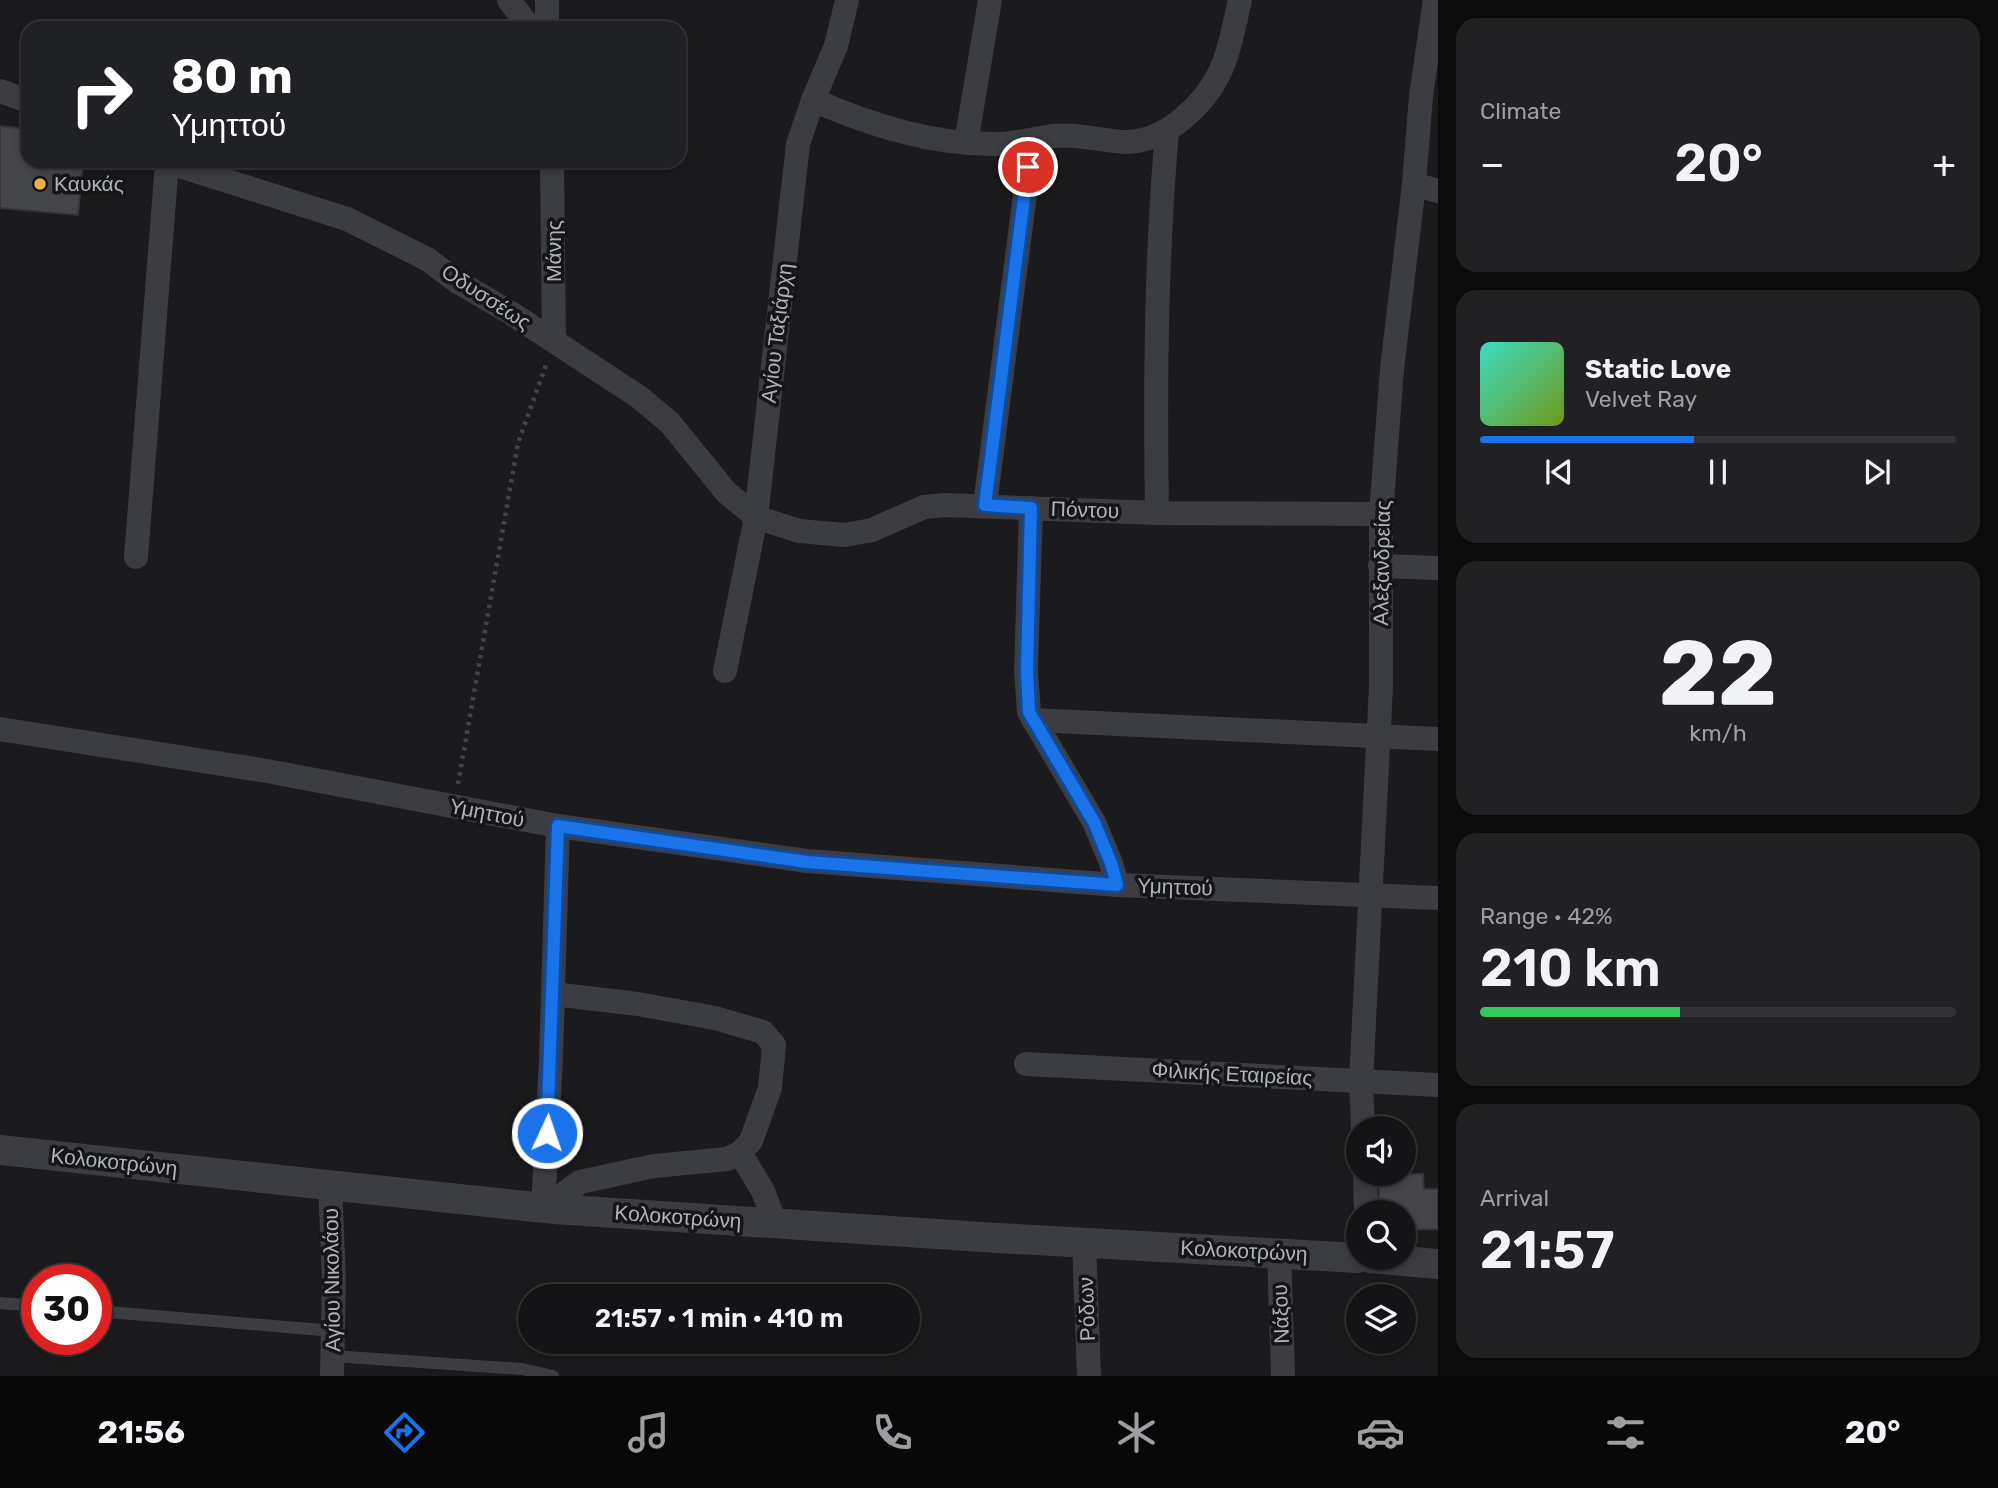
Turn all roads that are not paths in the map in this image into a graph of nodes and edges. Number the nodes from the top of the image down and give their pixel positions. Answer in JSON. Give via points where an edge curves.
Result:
{"nodes":[{"id":1,"x":509,"y":0,"type":"edge"},
{"id":2,"x":547,"y":0,"type":"edge"},
{"id":3,"x":847,"y":0,"type":"edge"},
{"id":4,"x":990,"y":0,"type":"edge"},
{"id":5,"x":1240,"y":0,"type":"edge"},
{"id":6,"x":1435,"y":0,"type":"edge"},
{"id":7,"x":525,"y":21,"type":"edge"},
{"id":8,"x":547,"y":21,"type":"edge"},
{"id":9,"x":0,"y":90,"type":"edge"},
{"id":10,"x":21,"y":98,"type":"edge"},
{"id":11,"x":813,"y":100,"type":"junction"},
{"id":12,"x":1167,"y":131,"type":"junction"},
{"id":13,"x":1032,"y":140,"type":"junction"},
{"id":14,"x":966,"y":143,"type":"junction"},
{"id":15,"x":166,"y":168,"type":"edge"},
{"id":16,"x":185,"y":168,"type":"edge"},
{"id":17,"x":552,"y":168,"type":"edge"},
{"id":18,"x":1414,"y":184,"type":"junction"},
{"id":19,"x":1438,"y":191,"type":"edge"},
{"id":20,"x":554,"y":341,"type":"junction"},
{"id":21,"x":985,"y":505,"type":"junction"},
{"id":22,"x":1031,"y":508,"type":"junction"},
{"id":23,"x":1157,"y":513,"type":"junction"},
{"id":24,"x":1381,"y":514,"type":"junction"},
{"id":25,"x":756,"y":517,"type":"junction"},
{"id":26,"x":136,"y":557,"type":"dead end"},
{"id":27,"x":1380,"y":566,"type":"junction"},
{"id":28,"x":1438,"y":568,"type":"edge"},
{"id":29,"x":725,"y":671,"type":"dead end"},
{"id":30,"x":1033,"y":720,"type":"junction"},
{"id":31,"x":0,"y":729,"type":"edge"},
{"id":32,"x":1380,"y":736,"type":"junction"},
{"id":33,"x":1438,"y":739,"type":"edge"},
{"id":34,"x":558,"y":826,"type":"junction"},
{"id":35,"x":1117,"y":885,"type":"junction"},
{"id":36,"x":1370,"y":893,"type":"junction"},
{"id":37,"x":1438,"y":898,"type":"edge"},
{"id":38,"x":553,"y":994,"type":"junction"},
{"id":39,"x":1026,"y":1063,"type":"dead end"},
{"id":40,"x":1361,"y":1081,"type":"junction"},
{"id":41,"x":1438,"y":1085,"type":"edge"},
{"id":42,"x":1362,"y":1116,"type":"edge"},
{"id":43,"x":0,"y":1150,"type":"edge"},
{"id":44,"x":740,"y":1153,"type":"junction"},
{"id":45,"x":330,"y":1184,"type":"junction"},
{"id":46,"x":549,"y":1208,"type":"junction"},
{"id":47,"x":775,"y":1223,"type":"junction"},
{"id":48,"x":1084,"y":1242,"type":"junction"},
{"id":49,"x":1279,"y":1252,"type":"junction"},
{"id":50,"x":1346,"y":1257,"type":"edge"},
{"id":51,"x":1416,"y":1262,"type":"edge"},
{"id":52,"x":1438,"y":1264,"type":"edge"},
{"id":53,"x":0,"y":1303,"type":"edge"},
{"id":54,"x":21,"y":1305,"type":"edge"},
{"id":55,"x":112,"y":1312,"type":"edge"},
{"id":56,"x":333,"y":1331,"type":"junction"},
{"id":57,"x":332,"y":1366,"type":"edge"},
{"id":58,"x":553,"y":1376,"type":"edge"},
{"id":59,"x":1089,"y":1376,"type":"edge"},
{"id":60,"x":1283,"y":1376,"type":"edge"}],
"edges":[{"from":1,"to":7,"type":"street"},
{"from":2,"to":8,"type":"street"},
{"from":3,"to":11,"type":"street","name":"Αγίου Ταξιάρχη","via":[[836,46]]},
{"from":4,"to":14,"type":"street"},
{"from":5,"to":12,"type":"street","via":[[1216,83]]},
{"from":6,"to":18,"type":"street","name":"Αλεξανδρείας"},
{"from":9,"to":10,"type":"street"},
{"from":11,"to":14,"type":"street","via":[[896,130]]},
{"from":11,"to":25,"type":"street","name":"Αγίου Ταξιάρχη","via":[[794,170]]},
{"from":12,"to":13,"type":"street","via":[[1130,142],[1057,135]]},
{"from":12,"to":23,"type":"street","via":[[1155,331]]},
{"from":13,"to":14,"type":"street"},
{"from":13,"to":21,"type":"street"},
{"from":15,"to":26,"type":"street"},
{"from":16,"to":20,"type":"street","name":"Οδυσσέως","via":[[347,219],[427,259]]},
{"from":17,"to":20,"type":"street","name":"Μάνης"},
{"from":18,"to":19,"type":"street"},
{"from":18,"to":24,"type":"street","name":"Αλεξανδρείας"},
{"from":20,"to":25,"type":"street","name":"Οδυσσέως","via":[[639,397],[670,424],[726,492]]},
{"from":21,"to":22,"type":"street","name":"Πόντου"},
{"from":21,"to":25,"type":"street","name":"Πόντου","via":[[923,507],[872,530],[845,535],[799,531]]},
{"from":22,"to":23,"type":"street","name":"Πόντου"},
{"from":22,"to":30,"type":"street","via":[[1027,701]]},
{"from":23,"to":24,"type":"street","name":"Πόντου"},
{"from":24,"to":27,"type":"street","name":"Αλεξανδρείας"},
{"from":25,"to":29,"type":"street","name":"Αγίου Ταξιάρχη"},
{"from":27,"to":28,"type":"street"},
{"from":27,"to":32,"type":"street","name":"Αλεξανδρείας"},
{"from":30,"to":32,"type":"street"},
{"from":30,"to":35,"type":"street","via":[[1094,822]]},
{"from":31,"to":34,"type":"street","name":"Υμηττού","via":[[253,769]]},
{"from":32,"to":33,"type":"street"},
{"from":32,"to":36,"type":"street","name":"Αλεξανδρείας"},
{"from":34,"to":35,"type":"street","name":"Υμηττού","via":[[807,862]]},
{"from":34,"to":38,"type":"street"},
{"from":35,"to":36,"type":"street","name":"Υμηττού"},
{"from":36,"to":37,"type":"street","name":"Υμηττού"},
{"from":36,"to":40,"type":"street","name":"Αλεξανδρείας"},
{"from":38,"to":44,"type":"street","via":[[638,1004],[764,1032],[774,1045],[770,1088],[751,1141]]},
{"from":38,"to":46,"type":"street"},
{"from":39,"to":40,"type":"street","name":"Φιλικής Εταιρείας"},
{"from":40,"to":41,"type":"street","name":"Φιλικής Εταιρείας"},
{"from":40,"to":42,"type":"street","name":"Αλεξανδρείας"},
{"from":43,"to":45,"type":"street","name":"Κολοκοτρώνη"},
{"from":44,"to":46,"type":"street","via":[[727,1159],[654,1166],[580,1182]]},
{"from":44,"to":47,"type":"street","via":[[763,1191]]},
{"from":45,"to":46,"type":"street","name":"Κολοκοτρώνη"},
{"from":45,"to":56,"type":"street","name":"Αγίου Νικολάου"},
{"from":46,"to":47,"type":"street","name":"Κολοκοτρώνη"},
{"from":47,"to":48,"type":"street","name":"Κολοκοτρώνη"},
{"from":48,"to":49,"type":"street","name":"Κολοκοτρώνη"},
{"from":48,"to":59,"type":"street","name":"Ρόδων"},
{"from":49,"to":50,"type":"street","name":"Κολοκοτρώνη"},
{"from":49,"to":60,"type":"street","name":"Νάξου"},
{"from":51,"to":52,"type":"street"},
{"from":53,"to":54,"type":"lane"},
{"from":55,"to":56,"type":"lane"},
{"from":56,"to":57,"type":"street","name":"Αγίου Νικολάου"},
{"from":57,"to":58,"type":"lane","via":[[522,1369]]}]}
